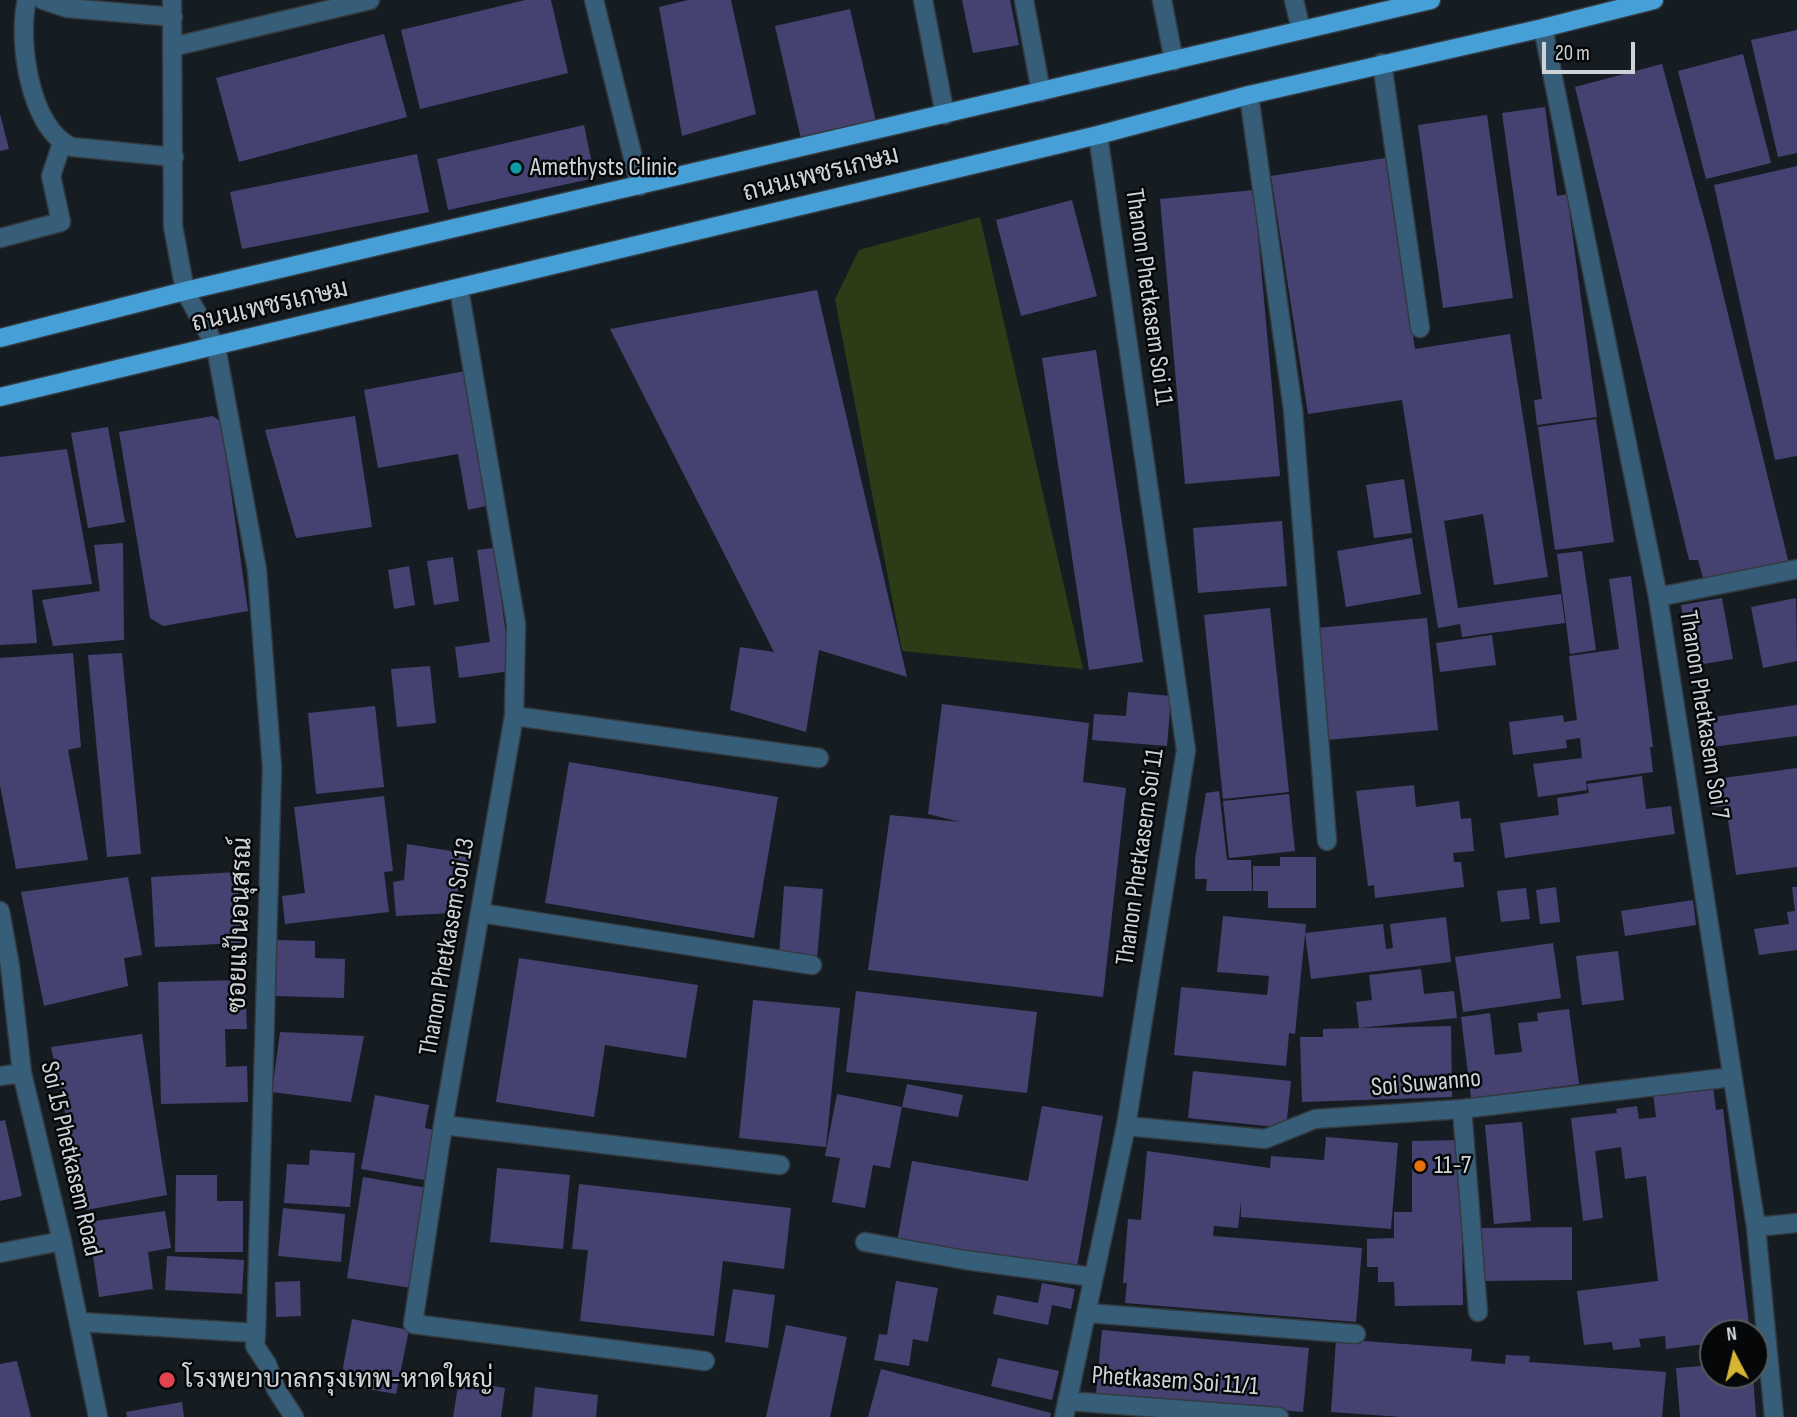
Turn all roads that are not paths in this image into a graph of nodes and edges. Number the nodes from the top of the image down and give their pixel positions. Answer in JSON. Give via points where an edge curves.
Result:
{"nodes":[{"id":1,"x":27,"y":0,"type":"edge"},
{"id":2,"x":43,"y":0,"type":"edge"},
{"id":3,"x":370,"y":0,"type":"edge"},
{"id":4,"x":594,"y":0,"type":"edge"},
{"id":5,"x":923,"y":0,"type":"edge"},
{"id":6,"x":1024,"y":0,"type":"edge"},
{"id":7,"x":1163,"y":0,"type":"edge"},
{"id":8,"x":1294,"y":0,"type":"edge"},
{"id":9,"x":1431,"y":0,"type":"edge"},
{"id":10,"x":1654,"y":0,"type":"edge"},
{"id":11,"x":172,"y":9,"type":"edge"},
{"id":12,"x":1543,"y":28,"type":"junction"},
{"id":13,"x":1301,"y":30,"type":"junction"},
{"id":14,"x":172,"y":47,"type":"junction"},
{"id":15,"x":1174,"y":61,"type":"junction"},
{"id":16,"x":1382,"y":63,"type":"junction"},
{"id":17,"x":1041,"y":92,"type":"junction"},
{"id":18,"x":1249,"y":95,"type":"junction"},
{"id":19,"x":945,"y":115,"type":"junction"},
{"id":20,"x":1098,"y":135,"type":"junction"},
{"id":21,"x":62,"y":143,"type":"junction"},
{"id":22,"x":173,"y":157,"type":"junction"},
{"id":23,"x":640,"y":186,"type":"junction"},
{"id":24,"x":0,"y":238,"type":"edge"},
{"id":25,"x":458,"y":289,"type":"junction"},
{"id":26,"x":185,"y":291,"type":"junction"},
{"id":27,"x":1420,"y":328,"type":"dead end"},
{"id":28,"x":0,"y":338,"type":"edge"},
{"id":29,"x":216,"y":347,"type":"junction"},
{"id":30,"x":0,"y":397,"type":"edge"},
{"id":31,"x":1797,"y":569,"type":"edge"},
{"id":32,"x":1658,"y":597,"type":"junction"},
{"id":33,"x":514,"y":716,"type":"junction"},
{"id":34,"x":819,"y":758,"type":"dead end"},
{"id":35,"x":1327,"y":841,"type":"dead end"},
{"id":36,"x":0,"y":911,"type":"edge"},
{"id":37,"x":481,"y":913,"type":"junction"},
{"id":38,"x":812,"y":965,"type":"dead end"},
{"id":39,"x":5,"y":967,"type":"edge"},
{"id":40,"x":22,"y":1073,"type":"junction"},
{"id":41,"x":0,"y":1076,"type":"edge"},
{"id":42,"x":1732,"y":1077,"type":"junction"},
{"id":43,"x":1462,"y":1109,"type":"junction"},
{"id":44,"x":443,"y":1125,"type":"junction"},
{"id":45,"x":1126,"y":1126,"type":"junction"},
{"id":46,"x":780,"y":1165,"type":"dead end"},
{"id":47,"x":1797,"y":1223,"type":"edge"},
{"id":48,"x":1756,"y":1227,"type":"junction"},
{"id":49,"x":62,"y":1241,"type":"junction"},
{"id":50,"x":864,"y":1242,"type":"dead end"},
{"id":51,"x":0,"y":1253,"type":"edge"},
{"id":52,"x":1093,"y":1276,"type":"junction"},
{"id":53,"x":1478,"y":1312,"type":"dead end"},
{"id":54,"x":1087,"y":1313,"type":"junction"},
{"id":55,"x":80,"y":1322,"type":"junction"},
{"id":56,"x":256,"y":1333,"type":"junction"},
{"id":57,"x":1356,"y":1334,"type":"dead end"},
{"id":58,"x":705,"y":1361,"type":"dead end"},
{"id":59,"x":1066,"y":1409,"type":"edge"},
{"id":60,"x":98,"y":1417,"type":"edge"},
{"id":61,"x":293,"y":1417,"type":"edge"},
{"id":62,"x":1279,"y":1417,"type":"edge"},
{"id":63,"x":1774,"y":1417,"type":"edge"}],
"edges":[{"from":1,"to":21,"type":"street","via":[[25,50],[30,80],[42,118]]},
{"from":2,"to":11,"type":"street","via":[[67,8]]},
{"from":3,"to":14,"type":"street"},
{"from":4,"to":23,"type":"street"},
{"from":5,"to":19,"type":"street"},
{"from":6,"to":17,"type":"street"},
{"from":7,"to":15,"type":"street"},
{"from":8,"to":13,"type":"street"},
{"from":9,"to":13,"type":"main road","name":"ถนนเพชรเกษม"},
{"from":10,"to":12,"type":"main road","name":"ถนนเพชรเกษม"},
{"from":11,"to":14,"type":"street","name":"ซอยแป้นอนุสรณ์"},
{"from":12,"to":16,"type":"main road","name":"ถนนเพชรเกษม"},
{"from":12,"to":32,"type":"street","name":"Thanon Phetkasem Soi 7"},
{"from":13,"to":15,"type":"main road","name":"ถนนเพชรเกษม"},
{"from":14,"to":22,"type":"street","name":"ซอยแป้นอนุสรณ์"},
{"from":15,"to":17,"type":"main road","name":"ถนนเพชรเกษม"},
{"from":16,"to":18,"type":"main road","name":"ถนนเพชรเกษม"},
{"from":16,"to":27,"type":"street"},
{"from":17,"to":19,"type":"main road","name":"ถนนเพชรเกษม"},
{"from":18,"to":20,"type":"main road","name":"ถนนเพชรเกษม"},
{"from":18,"to":35,"type":"street","via":[[1293,411]]},
{"from":19,"to":23,"type":"main road","name":"ถนนเพชรเกษม"},
{"from":20,"to":25,"type":"main road","name":"ถนนเพชรเกษม"},
{"from":20,"to":45,"type":"street","name":"Thanon Phetkasem Soi 11","via":[[1186,750]]},
{"from":21,"to":22,"type":"street"},
{"from":21,"to":24,"type":"street","via":[[51,176],[61,222]]},
{"from":22,"to":26,"type":"street","name":"ซอยแป้นอนุสรณ์","via":[[173,226]]},
{"from":23,"to":26,"type":"main road","name":"ถนนเพชรเกษม"},
{"from":25,"to":29,"type":"main road","name":"ถนนเพชรเกษม"},
{"from":25,"to":33,"type":"street","name":"Thanon Phetkasem Soi 13","via":[[516,624]]},
{"from":26,"to":28,"type":"main road","name":"ถนนเพชรเกษม"},
{"from":26,"to":29,"type":"street","name":"ซอยแป้นอนุสรณ์"},
{"from":29,"to":30,"type":"main road","name":"ถนนเพชรเกษม"},
{"from":29,"to":56,"type":"street","name":"ซอยแป้นอนุสรณ์","via":[[257,569],[271,768]]},
{"from":31,"to":32,"type":"street"},
{"from":32,"to":42,"type":"street","name":"Thanon Phetkasem Soi 7"},
{"from":33,"to":34,"type":"street"},
{"from":33,"to":37,"type":"street","name":"Thanon Phetkasem Soi 13"},
{"from":36,"to":39,"type":"street","name":"Soi 15 Phetkasem Road"},
{"from":37,"to":38,"type":"street"},
{"from":37,"to":44,"type":"street","name":"Thanon Phetkasem Soi 13"},
{"from":39,"to":40,"type":"street","name":"Soi 15 Phetkasem Road"},
{"from":40,"to":41,"type":"street"},
{"from":40,"to":49,"type":"street","name":"Soi 15 Phetkasem Road"},
{"from":42,"to":43,"type":"street","name":"Soi Suwanno"},
{"from":42,"to":48,"type":"street","name":"Thanon Phetkasem Soi 7"},
{"from":43,"to":45,"type":"street","name":"Soi Suwanno","via":[[1315,1119],[1265,1139]]},
{"from":43,"to":53,"type":"street"},
{"from":44,"to":46,"type":"street"},
{"from":44,"to":58,"type":"street","name":"Thanon Phetkasem Soi 13","via":[[413,1324]]},
{"from":45,"to":52,"type":"street","name":"Thanon Phetkasem Soi 11"},
{"from":47,"to":48,"type":"street"},
{"from":48,"to":63,"type":"street","name":"Thanon Phetkasem Soi 7"},
{"from":49,"to":51,"type":"street"},
{"from":49,"to":55,"type":"street","name":"Soi 15 Phetkasem Road"},
{"from":50,"to":52,"type":"street"},
{"from":52,"to":54,"type":"street","name":"Thanon Phetkasem Soi 11"},
{"from":54,"to":57,"type":"street"},
{"from":54,"to":59,"type":"street","name":"Thanon Phetkasem Soi 11"},
{"from":55,"to":56,"type":"street"},
{"from":55,"to":60,"type":"street","name":"Soi 15 Phetkasem Road"},
{"from":56,"to":61,"type":"street","via":[[256,1346]]},
{"from":59,"to":62,"type":"street","name":"Phetkasem Soi 11/1"}]}
